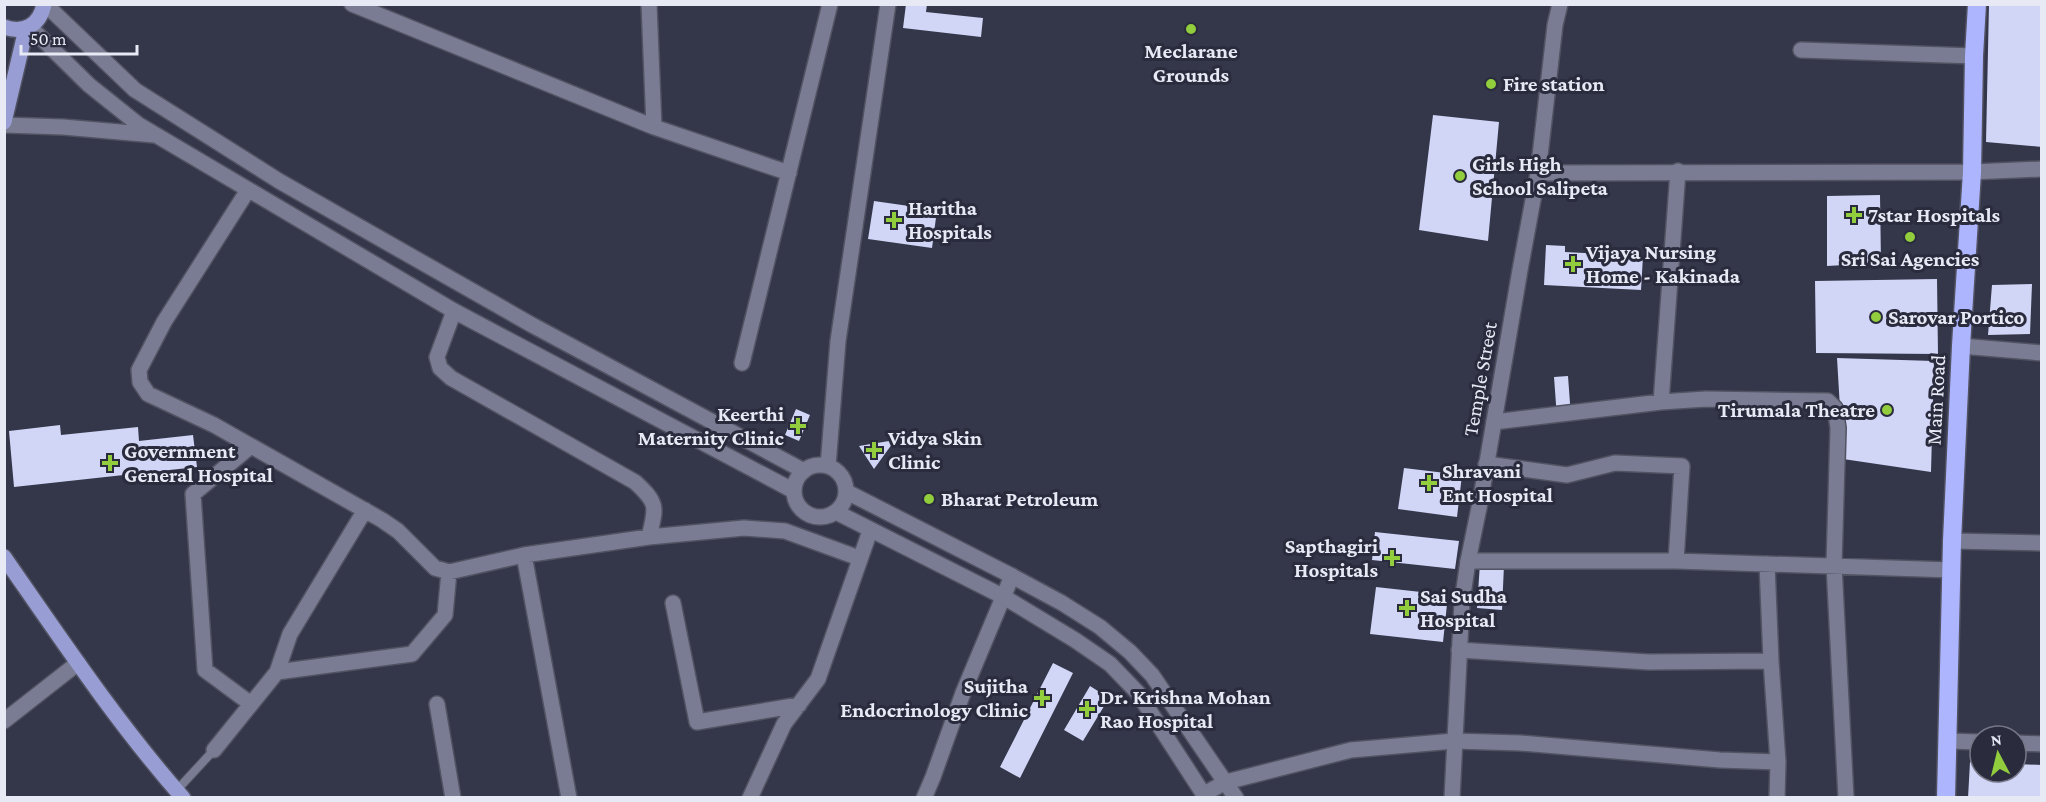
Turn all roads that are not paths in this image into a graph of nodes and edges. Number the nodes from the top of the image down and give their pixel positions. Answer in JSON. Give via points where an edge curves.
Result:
{"nodes":[{"id":1,"x":45,"y":4,"type":"edge"},
{"id":2,"x":352,"y":4,"type":"edge"},
{"id":3,"x":649,"y":4,"type":"edge"},
{"id":4,"x":830,"y":4,"type":"edge"},
{"id":5,"x":888,"y":4,"type":"edge"},
{"id":6,"x":1560,"y":4,"type":"edge"},
{"id":7,"x":1977,"y":4,"type":"edge"},
{"id":8,"x":4,"y":27,"type":"edge"},
{"id":9,"x":28,"y":28,"type":"junction"},
{"id":10,"x":1801,"y":50,"type":"dead end"},
{"id":11,"x":1974,"y":56,"type":"junction"},
{"id":12,"x":4,"y":124,"type":"edge"},
{"id":13,"x":654,"y":127,"type":"junction"},
{"id":14,"x":157,"y":135,"type":"junction"},
{"id":15,"x":2042,"y":169,"type":"edge"},
{"id":16,"x":1678,"y":171,"type":"junction"},
{"id":17,"x":1972,"y":172,"type":"junction"},
{"id":18,"x":789,"y":173,"type":"junction"},
{"id":19,"x":1539,"y":173,"type":"junction"},
{"id":20,"x":279,"y":181,"type":"junction"},
{"id":21,"x":248,"y":190,"type":"junction"},
{"id":22,"x":268,"y":202,"type":"junction"},
{"id":23,"x":454,"y":311,"type":"junction"},
{"id":24,"x":1961,"y":346,"type":"junction"},
{"id":25,"x":2042,"y":353,"type":"edge"},
{"id":26,"x":742,"y":363,"type":"dead end"},
{"id":27,"x":1661,"y":402,"type":"junction"},
{"id":28,"x":1494,"y":422,"type":"junction"},
{"id":29,"x":250,"y":446,"type":"junction"},
{"id":30,"x":1486,"y":464,"type":"junction"},
{"id":31,"x":828,"y":466,"type":"junction"},
{"id":32,"x":804,"y":471,"type":"junction"},
{"id":33,"x":794,"y":491,"type":"junction"},
{"id":34,"x":847,"y":492,"type":"junction"},
{"id":35,"x":365,"y":510,"type":"junction"},
{"id":36,"x":837,"y":512,"type":"junction"},
{"id":37,"x":870,"y":531,"type":"junction"},
{"id":38,"x":649,"y":537,"type":"junction"},
{"id":39,"x":1952,"y":541,"type":"junction"},
{"id":40,"x":2042,"y":543,"type":"edge"},
{"id":41,"x":524,"y":555,"type":"junction"},
{"id":42,"x":4,"y":557,"type":"edge"},
{"id":43,"x":859,"y":558,"type":"junction"},
{"id":44,"x":1468,"y":561,"type":"junction"},
{"id":45,"x":1676,"y":561,"type":"junction"},
{"id":46,"x":1767,"y":564,"type":"junction"},
{"id":47,"x":1834,"y":565,"type":"junction"},
{"id":48,"x":1952,"y":570,"type":"junction"},
{"id":49,"x":449,"y":572,"type":"junction"},
{"id":50,"x":1012,"y":576,"type":"junction"},
{"id":51,"x":1004,"y":597,"type":"junction"},
{"id":52,"x":673,"y":603,"type":"dead end"},
{"id":53,"x":1459,"y":650,"type":"junction"},
{"id":54,"x":1771,"y":661,"type":"junction"},
{"id":55,"x":78,"y":663,"type":"junction"},
{"id":56,"x":277,"y":672,"type":"junction"},
{"id":57,"x":251,"y":704,"type":"junction"},
{"id":58,"x":437,"y":704,"type":"dead end"},
{"id":59,"x":799,"y":705,"type":"junction"},
{"id":60,"x":4,"y":721,"type":"edge"},
{"id":61,"x":1454,"y":741,"type":"junction"},
{"id":62,"x":1948,"y":741,"type":"junction"},
{"id":63,"x":1968,"y":742,"type":"edge"},
{"id":64,"x":214,"y":750,"type":"joint"},
{"id":65,"x":1778,"y":762,"type":"junction"},
{"id":66,"x":1226,"y":782,"type":"junction"},
{"id":67,"x":179,"y":794,"type":"edge"},
{"id":68,"x":1205,"y":796,"type":"edge"},
{"id":69,"x":453,"y":798,"type":"edge"},
{"id":70,"x":568,"y":798,"type":"edge"},
{"id":71,"x":750,"y":798,"type":"edge"},
{"id":72,"x":924,"y":798,"type":"edge"},
{"id":73,"x":1236,"y":798,"type":"edge"},
{"id":74,"x":1452,"y":798,"type":"edge"},
{"id":75,"x":1778,"y":798,"type":"edge"},
{"id":76,"x":1846,"y":798,"type":"edge"},
{"id":77,"x":1946,"y":798,"type":"edge"}],
"edges":[{"from":1,"to":9,"type":"main road","via":[[38,21]]},
{"from":1,"to":20,"type":"street","via":[[135,90]]},
{"from":2,"to":13,"type":"street"},
{"from":3,"to":13,"type":"street"},
{"from":4,"to":18,"type":"street"},
{"from":5,"to":31,"type":"street","via":[[838,340]]},
{"from":6,"to":19,"type":"street","name":"Temple Street"},
{"from":7,"to":11,"type":"highway","name":"Main Road"},
{"from":8,"to":9,"type":"main road"},
{"from":9,"to":12,"type":"main road"},
{"from":9,"to":14,"type":"street","via":[[89,85]]},
{"from":10,"to":11,"type":"street"},
{"from":11,"to":17,"type":"highway","name":"Main Road"},
{"from":12,"to":14,"type":"street"},
{"from":13,"to":18,"type":"street"},
{"from":14,"to":21,"type":"street"},
{"from":15,"to":17,"type":"street"},
{"from":16,"to":17,"type":"street"},
{"from":16,"to":19,"type":"street"},
{"from":16,"to":27,"type":"street"},
{"from":17,"to":24,"type":"highway","name":"Main Road"},
{"from":18,"to":26,"type":"street"},
{"from":19,"to":28,"type":"street","name":"Temple Street"},
{"from":20,"to":22,"type":"street"},
{"from":20,"to":32,"type":"street","via":[[532,325]]},
{"from":21,"to":22,"type":"street"},
{"from":21,"to":29,"type":"street","via":[[164,322],[139,370],[140,382],[148,394]]},
{"from":22,"to":23,"type":"street"},
{"from":23,"to":33,"type":"street"},
{"from":23,"to":38,"type":"street","via":[[437,357],[440,368],[451,378],[635,482],[650,496],[655,510]]},
{"from":24,"to":25,"type":"street"},
{"from":24,"to":39,"type":"highway","name":"Main Road"},
{"from":27,"to":28,"type":"street"},
{"from":27,"to":47,"type":"street","via":[[1828,401],[1835,408],[1838,428]]},
{"from":28,"to":30,"type":"street","name":"Temple Street"},
{"from":29,"to":35,"type":"street"},
{"from":29,"to":57,"type":"street","via":[[193,494],[206,670]]},
{"from":30,"to":44,"type":"street","name":"Temple Street"},
{"from":30,"to":45,"type":"street","via":[[1567,474],[1616,463],[1682,466]]},
{"from":31,"to":32,"type":"street","via":[[815,465]]},
{"from":31,"to":34,"type":"street","via":[[838,471]]},
{"from":32,"to":33,"type":"street"},
{"from":33,"to":36,"type":"street","via":[[804,511],[814,516],[826,517]]},
{"from":34,"to":36,"type":"street"},
{"from":34,"to":50,"type":"street"},
{"from":35,"to":49,"type":"street","via":[[398,531],[435,568]]},
{"from":35,"to":56,"type":"street","via":[[290,634]]},
{"from":36,"to":37,"type":"street"},
{"from":37,"to":43,"type":"street"},
{"from":37,"to":51,"type":"street"},
{"from":38,"to":41,"type":"street"},
{"from":38,"to":43,"type":"street","via":[[744,528],[785,531]]},
{"from":39,"to":40,"type":"street"},
{"from":39,"to":48,"type":"highway","name":"Main Road"},
{"from":41,"to":49,"type":"street"},
{"from":41,"to":70,"type":"street"},
{"from":42,"to":55,"type":"main road"},
{"from":43,"to":59,"type":"street","via":[[818,679]]},
{"from":44,"to":45,"type":"street"},
{"from":44,"to":53,"type":"street","name":"Temple Street"},
{"from":45,"to":46,"type":"street"},
{"from":46,"to":47,"type":"street"},
{"from":46,"to":54,"type":"street"},
{"from":47,"to":48,"type":"street"},
{"from":47,"to":76,"type":"street"},
{"from":48,"to":62,"type":"highway","name":"Main Road"},
{"from":49,"to":56,"type":"street","via":[[445,615],[412,654]]},
{"from":50,"to":51,"type":"street"},
{"from":50,"to":66,"type":"street","via":[[1091,621],[1130,652],[1152,675]]},
{"from":51,"to":68,"type":"street","via":[[1110,664],[1138,693]]},
{"from":51,"to":72,"type":"street"},
{"from":52,"to":59,"type":"street","via":[[697,722]]},
{"from":53,"to":54,"type":"street","via":[[1648,662]]},
{"from":53,"to":61,"type":"street","name":"Temple Street"},
{"from":54,"to":65,"type":"street"},
{"from":55,"to":60,"type":"street"},
{"from":55,"to":67,"type":"main road"},
{"from":56,"to":57,"type":"street"},
{"from":57,"to":64,"type":"street"},
{"from":58,"to":69,"type":"street"},
{"from":59,"to":71,"type":"street","via":[[784,724]]},
{"from":61,"to":65,"type":"street"},
{"from":61,"to":66,"type":"street","via":[[1352,750]]},
{"from":61,"to":74,"type":"street","name":"Temple Street"},
{"from":62,"to":63,"type":"street"},
{"from":62,"to":77,"type":"highway","name":"Main Road"},
{"from":64,"to":67,"type":"lane"},
{"from":65,"to":75,"type":"street"},
{"from":66,"to":68,"type":"street"},
{"from":66,"to":73,"type":"street"}]}
